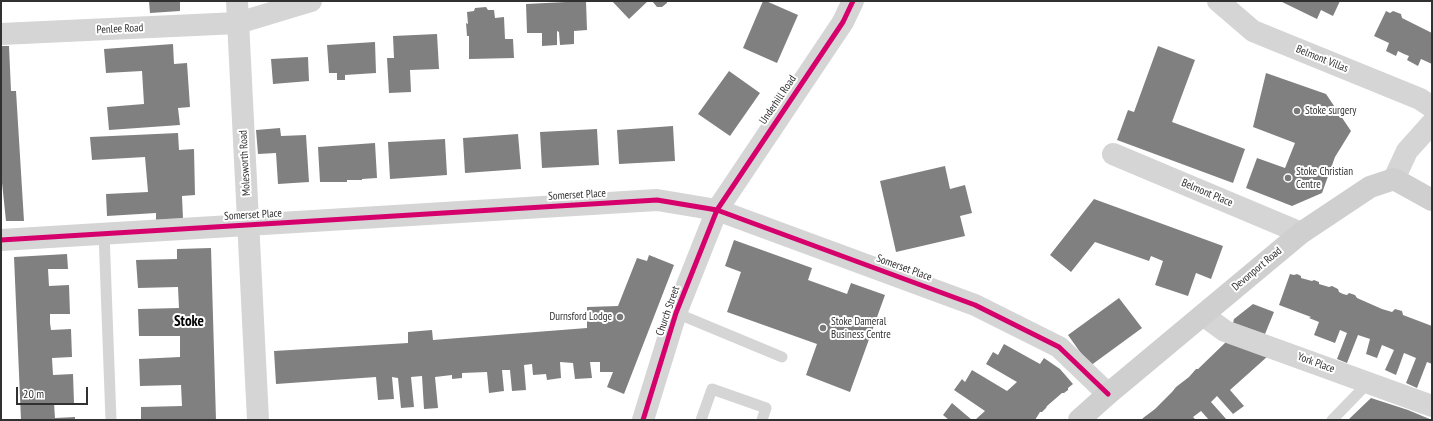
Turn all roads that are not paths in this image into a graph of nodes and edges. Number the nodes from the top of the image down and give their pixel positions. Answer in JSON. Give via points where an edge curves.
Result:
{"nodes":[{"id":1,"x":237,"y":1,"type":"edge"},
{"id":2,"x":311,"y":1,"type":"edge"},
{"id":3,"x":853,"y":1,"type":"edge"},
{"id":4,"x":1218,"y":1,"type":"edge"},
{"id":5,"x":238,"y":23,"type":"junction"},
{"id":6,"x":1,"y":34,"type":"edge"},
{"id":7,"x":1432,"y":107,"type":"edge"},
{"id":8,"x":1432,"y":124,"type":"edge"},
{"id":9,"x":1113,"y":154,"type":"dead end"},
{"id":10,"x":1394,"y":179,"type":"junction"},
{"id":11,"x":1432,"y":200,"type":"edge"},
{"id":12,"x":717,"y":210,"type":"junction"},
{"id":13,"x":248,"y":225,"type":"junction"},
{"id":14,"x":104,"y":233,"type":"junction"},
{"id":15,"x":1301,"y":233,"type":"junction"},
{"id":16,"x":1,"y":240,"type":"edge"},
{"id":17,"x":676,"y":313,"type":"junction"},
{"id":18,"x":1202,"y":315,"type":"junction"},
{"id":19,"x":782,"y":357,"type":"dead end"},
{"id":20,"x":1369,"y":382,"type":"junction"},
{"id":21,"x":1108,"y":394,"type":"junction"},
{"id":22,"x":1432,"y":406,"type":"edge"},
{"id":23,"x":111,"y":420,"type":"edge"},
{"id":24,"x":258,"y":420,"type":"edge"},
{"id":25,"x":644,"y":420,"type":"edge"},
{"id":26,"x":701,"y":420,"type":"edge"},
{"id":27,"x":762,"y":420,"type":"edge"},
{"id":28,"x":1079,"y":420,"type":"edge"},
{"id":29,"x":1332,"y":420,"type":"edge"}],
"edges":[{"from":1,"to":5,"type":"street","name":"Molesworth Road"},
{"from":2,"to":5,"type":"street","name":"Penlee Road"},
{"from":3,"to":12,"type":"street","name":"Underhill Road","via":[[843,22]]},
{"from":4,"to":7,"type":"street","name":"Belmont Villas","via":[[1253,31],[1420,99]]},
{"from":5,"to":6,"type":"street","name":"Penlee Road"},
{"from":5,"to":13,"type":"street","name":"Molesworth Road"},
{"from":8,"to":10,"type":"street","via":[[1407,151]]},
{"from":9,"to":15,"type":"street","name":"Belmont Place"},
{"from":10,"to":11,"type":"main road"},
{"from":10,"to":15,"type":"main road","name":"Devonport Road","via":[[1370,187]]},
{"from":12,"to":13,"type":"street","name":"Somerset Place","via":[[657,200]]},
{"from":12,"to":17,"type":"street","name":"Church Street"},
{"from":12,"to":21,"type":"street","name":"Somerset Place","via":[[975,305],[1059,348]]},
{"from":13,"to":14,"type":"street","name":"Somerset Place"},
{"from":13,"to":24,"type":"street","name":"Molesworth Road"},
{"from":14,"to":16,"type":"street","name":"Somerset Place"},
{"from":14,"to":23,"type":"lane"},
{"from":15,"to":18,"type":"main road","name":"Devonport Road"},
{"from":17,"to":19,"type":"lane"},
{"from":17,"to":25,"type":"street","name":"Church Street"},
{"from":18,"to":20,"type":"street","name":"York Place","via":[[1226,330]]},
{"from":18,"to":21,"type":"main road","name":"Devonport Road"},
{"from":20,"to":22,"type":"street","name":"York Place"},
{"from":20,"to":29,"type":"lane"},
{"from":21,"to":28,"type":"main road","name":"Devonport Road"},
{"from":26,"to":27,"type":"lane","via":[[712,389],[766,408]]}]}
